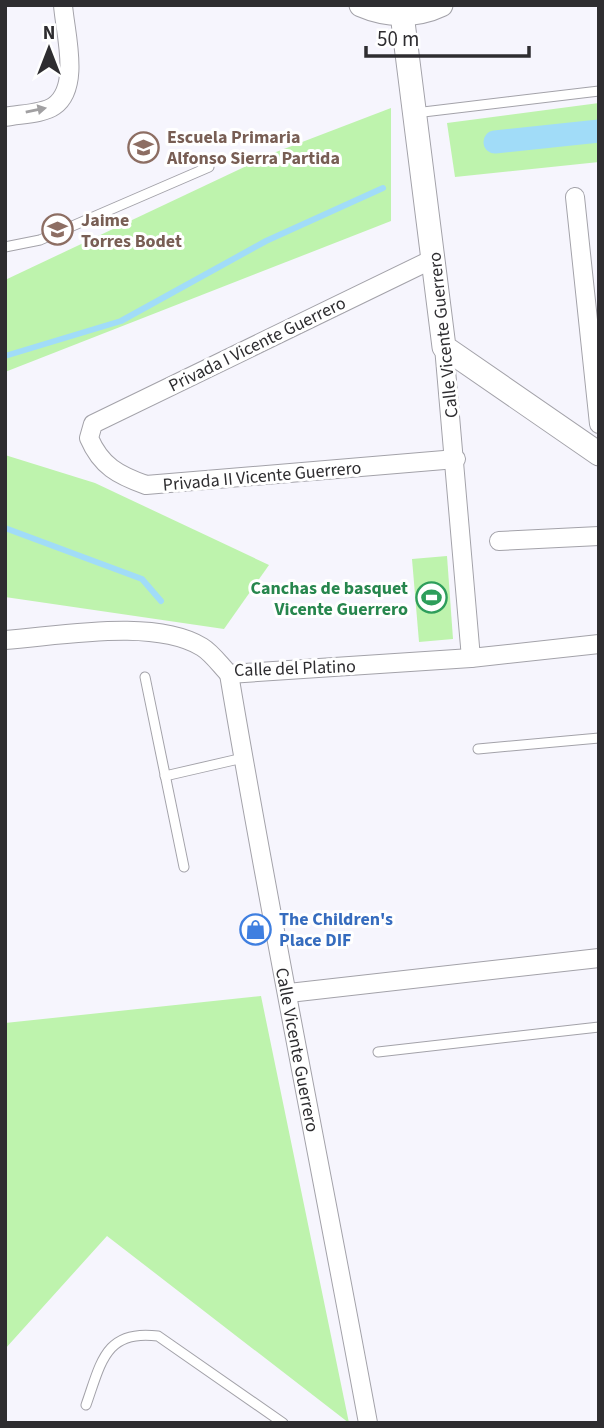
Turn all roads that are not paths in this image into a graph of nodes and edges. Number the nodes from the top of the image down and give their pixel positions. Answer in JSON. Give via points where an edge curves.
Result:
{"nodes":[{"id":1,"x":62,"y":5,"type":"edge"},
{"id":2,"x":361,"y":5,"type":"edge"},
{"id":3,"x":441,"y":5,"type":"edge"},
{"id":4,"x":402,"y":14,"type":"junction"},
{"id":5,"x":599,"y":91,"type":"edge"},
{"id":6,"x":415,"y":113,"type":"junction"},
{"id":7,"x":5,"y":117,"type":"edge"},
{"id":8,"x":209,"y":167,"type":"dead end"},
{"id":9,"x":575,"y":197,"type":"dead end"},
{"id":10,"x":5,"y":247,"type":"edge"},
{"id":11,"x":435,"y":258,"type":"junction"},
{"id":12,"x":444,"y":347,"type":"junction"},
{"id":13,"x":599,"y":424,"type":"edge"},
{"id":14,"x":89,"y":439,"type":"joint"},
{"id":15,"x":599,"y":454,"type":"edge"},
{"id":16,"x":456,"y":459,"type":"junction"},
{"id":17,"x":599,"y":536,"type":"edge"},
{"id":18,"x":499,"y":541,"type":"dead end"},
{"id":19,"x":5,"y":640,"type":"edge"},
{"id":20,"x":599,"y":644,"type":"edge"},
{"id":21,"x":471,"y":658,"type":"junction"},
{"id":22,"x":229,"y":674,"type":"junction"},
{"id":23,"x":145,"y":677,"type":"dead end"},
{"id":24,"x":599,"y":738,"type":"edge"},
{"id":25,"x":478,"y":749,"type":"dead end"},
{"id":26,"x":243,"y":758,"type":"junction"},
{"id":27,"x":165,"y":776,"type":"junction"},
{"id":28,"x":184,"y":867,"type":"dead end"},
{"id":29,"x":599,"y":958,"type":"edge"},
{"id":30,"x":289,"y":993,"type":"junction"},
{"id":31,"x":599,"y":1027,"type":"edge"},
{"id":32,"x":378,"y":1052,"type":"dead end"},
{"id":33,"x":86,"y":1405,"type":"dead end"},
{"id":34,"x":283,"y":1423,"type":"edge"},
{"id":35,"x":368,"y":1423,"type":"edge"}],
"edges":[{"from":7,"to":1,"type":"street","one_way":true,"via":[[53,107],[63,96],[69,80]]},
{"from":2,"to":4,"type":"street"},
{"from":3,"to":4,"type":"street"},
{"from":4,"to":6,"type":"street","name":"Calle Vicente Guerrero"},
{"from":5,"to":6,"type":"lane"},
{"from":6,"to":11,"type":"street","name":"Calle Vicente Guerrero"},
{"from":8,"to":10,"type":"lane","via":[[40,240]]},
{"from":9,"to":13,"type":"street"},
{"from":11,"to":12,"type":"street","name":"Calle Vicente Guerrero"},
{"from":11,"to":14,"type":"street","name":"Privada I Vicente Guerrero","via":[[93,424]]},
{"from":12,"to":15,"type":"street"},
{"from":12,"to":16,"type":"street","name":"Calle Vicente Guerrero"},
{"from":14,"to":16,"type":"street","name":"Privada II Vicente Guerrero","via":[[96,455],[115,474],[146,485]]},
{"from":16,"to":21,"type":"street","name":"Calle Vicente Guerrero"},
{"from":17,"to":18,"type":"street"},
{"from":19,"to":22,"type":"street","name":"Calle del Platino","via":[[137,632],[174,636],[203,648]]},
{"from":20,"to":21,"type":"street","name":"Calle del Platino"},
{"from":21,"to":22,"type":"street","name":"Calle del Platino"},
{"from":22,"to":26,"type":"street","name":"Calle Vicente Guerrero"},
{"from":23,"to":27,"type":"lane"},
{"from":24,"to":25,"type":"lane"},
{"from":26,"to":27,"type":"lane"},
{"from":26,"to":30,"type":"street","name":"Calle Vicente Guerrero"},
{"from":27,"to":28,"type":"lane"},
{"from":29,"to":30,"type":"street"},
{"from":30,"to":35,"type":"street","name":"Calle Vicente Guerrero"},
{"from":31,"to":32,"type":"lane"},
{"from":33,"to":34,"type":"lane","via":[[104,1354],[118,1340],[137,1333],[158,1336]]}]}
